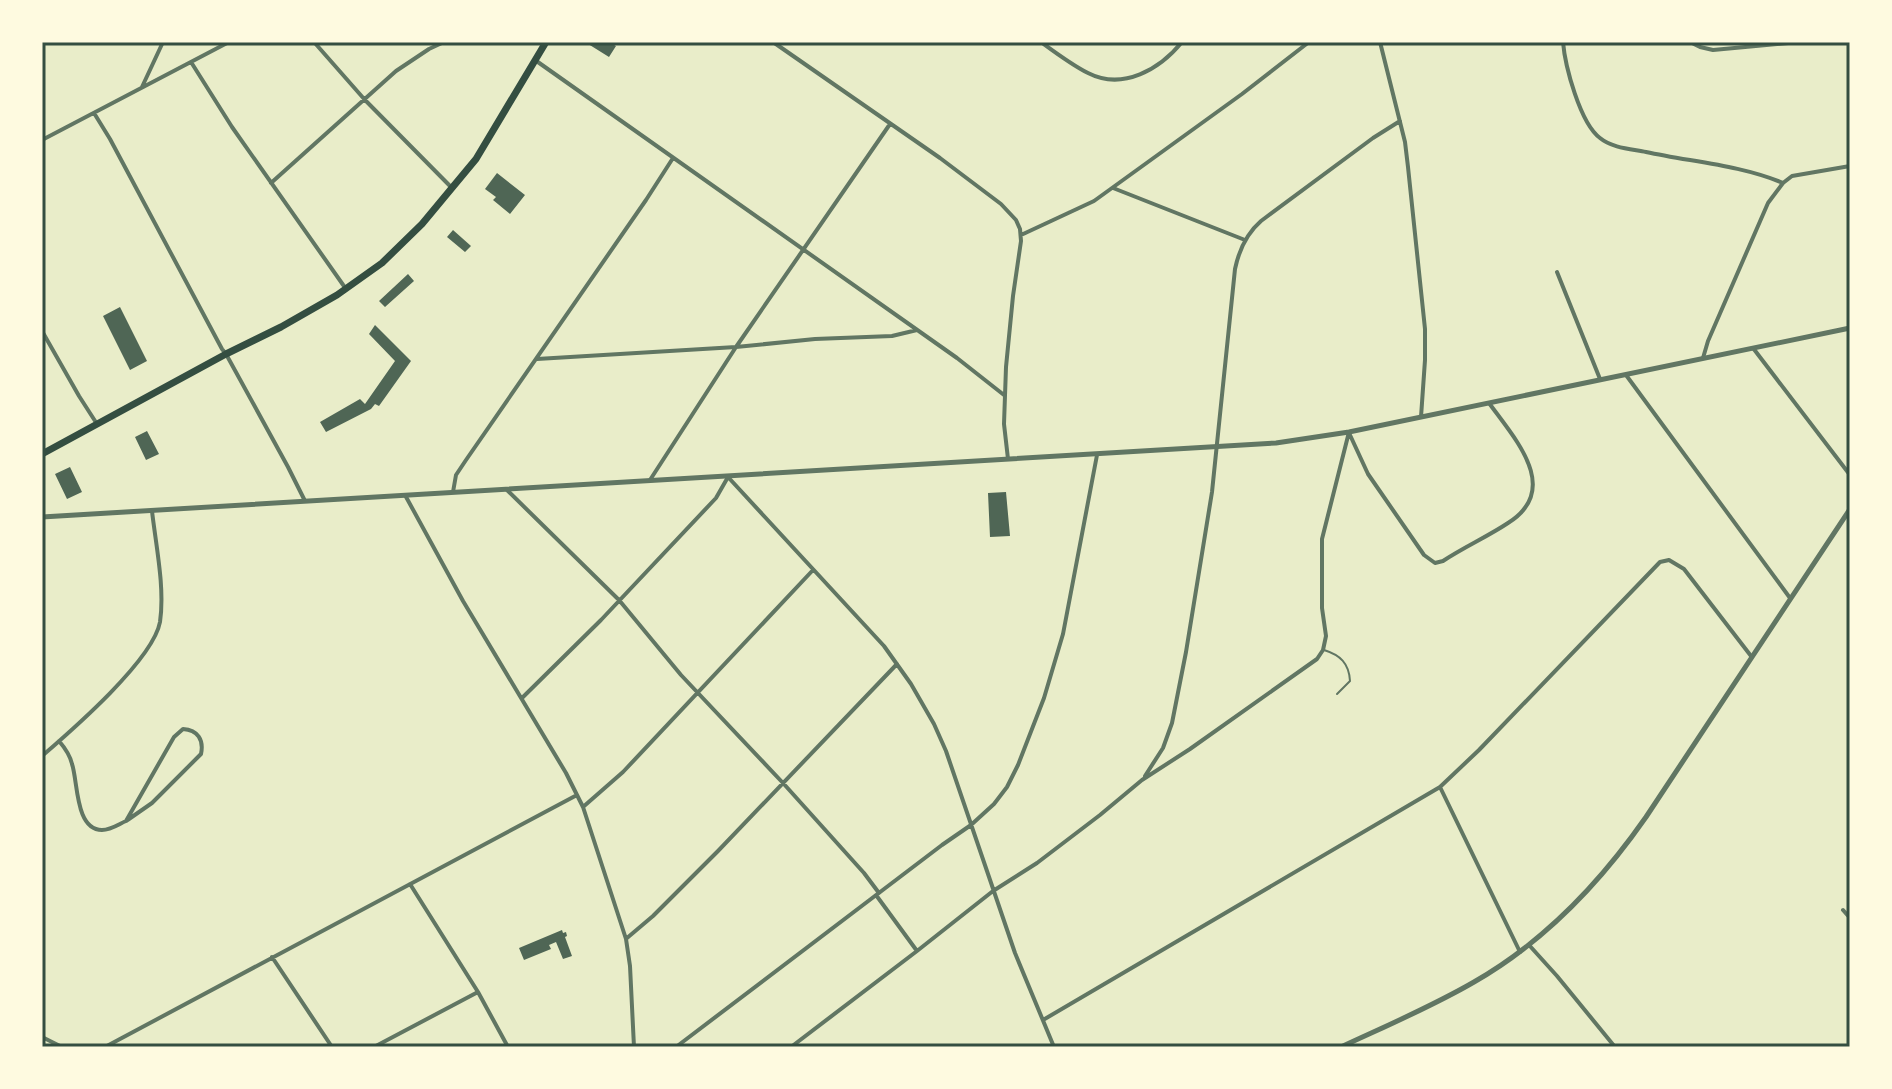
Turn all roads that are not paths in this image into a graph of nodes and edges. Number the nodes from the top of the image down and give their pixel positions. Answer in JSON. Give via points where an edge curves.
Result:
{"nodes":[{"id":1,"x":163,"y":42,"type":"edge"},
{"id":2,"x":229,"y":42,"type":"edge"},
{"id":3,"x":314,"y":42,"type":"edge"},
{"id":4,"x":444,"y":42,"type":"edge"},
{"id":5,"x":546,"y":42,"type":"edge"},
{"id":6,"x":773,"y":42,"type":"edge"},
{"id":7,"x":1041,"y":42,"type":"edge"},
{"id":8,"x":1182,"y":42,"type":"edge"},
{"id":9,"x":1309,"y":42,"type":"edge"},
{"id":10,"x":1380,"y":42,"type":"edge"},
{"id":11,"x":1563,"y":42,"type":"edge"},
{"id":12,"x":1690,"y":42,"type":"edge"},
{"id":13,"x":1799,"y":42,"type":"edge"},
{"id":14,"x":535,"y":60,"type":"junction"},
{"id":15,"x":191,"y":62,"type":"junction"},
{"id":16,"x":141,"y":88,"type":"junction"},
{"id":17,"x":365,"y":100,"type":"junction"},
{"id":18,"x":94,"y":113,"type":"junction"},
{"id":19,"x":1400,"y":121,"type":"junction"},
{"id":20,"x":890,"y":124,"type":"junction"},
{"id":21,"x":42,"y":140,"type":"edge"},
{"id":22,"x":673,"y":158,"type":"junction"},
{"id":23,"x":1850,"y":166,"type":"edge"},
{"id":24,"x":271,"y":183,"type":"junction"},
{"id":25,"x":1783,"y":183,"type":"junction"},
{"id":26,"x":1112,"y":188,"type":"junction"},
{"id":27,"x":452,"y":189,"type":"junction"},
{"id":28,"x":1021,"y":235,"type":"junction"},
{"id":29,"x":1245,"y":240,"type":"junction"},
{"id":30,"x":802,"y":249,"type":"junction"},
{"id":31,"x":1557,"y":272,"type":"dead end"},
{"id":32,"x":346,"y":289,"type":"junction"},
{"id":33,"x":1850,"y":328,"type":"edge"},
{"id":34,"x":917,"y":330,"type":"junction"},
{"id":35,"x":42,"y":331,"type":"edge"},
{"id":36,"x":736,"y":347,"type":"junction"},
{"id":37,"x":1753,"y":348,"type":"junction"},
{"id":38,"x":226,"y":354,"type":"junction"},
{"id":39,"x":536,"y":359,"type":"junction"},
{"id":40,"x":1703,"y":359,"type":"junction"},
{"id":41,"x":1626,"y":375,"type":"junction"},
{"id":42,"x":1600,"y":379,"type":"junction"},
{"id":43,"x":1004,"y":395,"type":"junction"},
{"id":44,"x":1489,"y":403,"type":"junction"},
{"id":45,"x":1421,"y":417,"type":"junction"},
{"id":46,"x":97,"y":424,"type":"junction"},
{"id":47,"x":1349,"y":432,"type":"junction"},
{"id":48,"x":1217,"y":447,"type":"junction"},
{"id":49,"x":1097,"y":452,"type":"junction"},
{"id":50,"x":42,"y":454,"type":"edge"},
{"id":51,"x":1008,"y":459,"type":"junction"},
{"id":52,"x":1850,"y":475,"type":"edge"},
{"id":53,"x":728,"y":477,"type":"junction"},
{"id":54,"x":649,"y":481,"type":"junction"},
{"id":55,"x":506,"y":489,"type":"junction"},
{"id":56,"x":453,"y":492,"type":"junction"},
{"id":57,"x":405,"y":495,"type":"junction"},
{"id":58,"x":305,"y":501,"type":"junction"},
{"id":59,"x":1850,"y":509,"type":"edge"},
{"id":60,"x":152,"y":511,"type":"junction"},
{"id":61,"x":42,"y":517,"type":"edge"},
{"id":62,"x":813,"y":570,"type":"junction"},
{"id":63,"x":1790,"y":598,"type":"junction"},
{"id":64,"x":619,"y":600,"type":"junction"},
{"id":65,"x":1323,"y":650,"type":"junction"},
{"id":66,"x":1751,"y":656,"type":"junction"},
{"id":67,"x":897,"y":664,"type":"junction"},
{"id":68,"x":698,"y":693,"type":"junction"},
{"id":69,"x":1337,"y":694,"type":"dead end"},
{"id":70,"x":522,"y":698,"type":"junction"},
{"id":71,"x":59,"y":741,"type":"junction"},
{"id":72,"x":42,"y":756,"type":"edge"},
{"id":73,"x":1142,"y":780,"type":"junction"},
{"id":74,"x":783,"y":783,"type":"junction"},
{"id":75,"x":1440,"y":787,"type":"junction"},
{"id":76,"x":577,"y":795,"type":"junction"},
{"id":77,"x":583,"y":807,"type":"junction"},
{"id":78,"x":126,"y":821,"type":"junction"},
{"id":79,"x":971,"y":825,"type":"junction"},
{"id":80,"x":410,"y":884,"type":"junction"},
{"id":81,"x":993,"y":891,"type":"junction"},
{"id":82,"x":878,"y":894,"type":"junction"},
{"id":83,"x":1843,"y":910,"type":"dead end"},
{"id":84,"x":1850,"y":918,"type":"edge"},
{"id":85,"x":626,"y":939,"type":"junction"},
{"id":86,"x":1529,"y":945,"type":"junction"},
{"id":87,"x":917,"y":951,"type":"junction"},
{"id":88,"x":1520,"y":952,"type":"junction"},
{"id":89,"x":272,"y":957,"type":"junction"},
{"id":90,"x":478,"y":992,"type":"junction"},
{"id":91,"x":1043,"y":1020,"type":"junction"},
{"id":92,"x":42,"y":1037,"type":"edge"},
{"id":93,"x":62,"y":1047,"type":"edge"},
{"id":94,"x":105,"y":1047,"type":"edge"},
{"id":95,"x":332,"y":1047,"type":"edge"},
{"id":96,"x":374,"y":1047,"type":"edge"},
{"id":97,"x":508,"y":1047,"type":"edge"},
{"id":98,"x":634,"y":1047,"type":"edge"},
{"id":99,"x":676,"y":1047,"type":"edge"},
{"id":100,"x":791,"y":1047,"type":"edge"},
{"id":101,"x":1054,"y":1047,"type":"edge"},
{"id":102,"x":1341,"y":1047,"type":"edge"},
{"id":103,"x":1615,"y":1047,"type":"edge"}],
"edges":[{"from":1,"to":16,"type":"street"},
{"from":2,"to":15,"type":"street"},
{"from":3,"to":17,"type":"street"},
{"from":4,"to":17,"type":"street","via":[[403,66]]},
{"from":5,"to":14,"type":"main road"},
{"from":6,"to":20,"type":"street"},
{"from":7,"to":8,"type":"street","via":[[1088,73],[1112,79],[1153,69]]},
{"from":9,"to":26,"type":"street"},
{"from":10,"to":19,"type":"street"},
{"from":11,"to":25,"type":"street","via":[[1580,107],[1602,140],[1747,170]]},
{"from":12,"to":13,"type":"street","via":[[1713,50]]},
{"from":14,"to":22,"type":"street"},
{"from":14,"to":27,"type":"main road"},
{"from":15,"to":16,"type":"street"},
{"from":15,"to":24,"type":"street"},
{"from":16,"to":18,"type":"street"},
{"from":17,"to":24,"type":"street"},
{"from":17,"to":27,"type":"street"},
{"from":18,"to":21,"type":"street"},
{"from":18,"to":38,"type":"street"},
{"from":19,"to":29,"type":"street","via":[[1261,221]]},
{"from":19,"to":45,"type":"street","via":[[1423,303]]},
{"from":20,"to":28,"type":"street","via":[[1001,204]]},
{"from":20,"to":30,"type":"street"},
{"from":22,"to":30,"type":"street"},
{"from":22,"to":39,"type":"street"},
{"from":23,"to":25,"type":"street","via":[[1792,176]]},
{"from":24,"to":32,"type":"street"},
{"from":25,"to":40,"type":"street","via":[[1768,203]]},
{"from":26,"to":28,"type":"street"},
{"from":26,"to":29,"type":"street"},
{"from":27,"to":32,"type":"main road","via":[[406,241]]},
{"from":28,"to":43,"type":"street"},
{"from":29,"to":48,"type":"street","via":[[1235,269]]},
{"from":30,"to":34,"type":"street"},
{"from":30,"to":36,"type":"street"},
{"from":31,"to":42,"type":"street"},
{"from":32,"to":38,"type":"main road"},
{"from":33,"to":37,"type":"street"},
{"from":34,"to":36,"type":"street"},
{"from":34,"to":43,"type":"street"},
{"from":35,"to":46,"type":"street"},
{"from":36,"to":39,"type":"street"},
{"from":36,"to":54,"type":"street"},
{"from":37,"to":40,"type":"street"},
{"from":37,"to":52,"type":"street"},
{"from":38,"to":46,"type":"main road"},
{"from":38,"to":58,"type":"street"},
{"from":39,"to":56,"type":"street","via":[[456,475]]},
{"from":40,"to":41,"type":"street"},
{"from":41,"to":42,"type":"street"},
{"from":41,"to":63,"type":"street"},
{"from":42,"to":44,"type":"street"},
{"from":43,"to":51,"type":"street"},
{"from":44,"to":45,"type":"street"},
{"from":44,"to":47,"type":"street","via":[[1519,443],[1533,494],[1510,522],[1435,563],[1368,474]]},
{"from":45,"to":47,"type":"street"},
{"from":46,"to":50,"type":"main road"},
{"from":47,"to":48,"type":"street"},
{"from":47,"to":65,"type":"street","via":[[1322,539]]},
{"from":48,"to":49,"type":"street"},
{"from":48,"to":73,"type":"street","via":[[1172,723]]},
{"from":49,"to":51,"type":"street"},
{"from":49,"to":79,"type":"street","via":[[1068,612],[1044,698],[1007,787]]},
{"from":51,"to":53,"type":"street"},
{"from":53,"to":54,"type":"street"},
{"from":53,"to":62,"type":"street"},
{"from":53,"to":64,"type":"street","via":[[716,498]]},
{"from":54,"to":55,"type":"street"},
{"from":55,"to":56,"type":"street"},
{"from":55,"to":64,"type":"street"},
{"from":56,"to":57,"type":"street"},
{"from":57,"to":58,"type":"street"},
{"from":57,"to":70,"type":"street"},
{"from":58,"to":60,"type":"street"},
{"from":59,"to":63,"type":"street"},
{"from":60,"to":61,"type":"street"},
{"from":60,"to":71,"type":"street","via":[[160,580],[158,629],[111,692]]},
{"from":62,"to":67,"type":"street"},
{"from":62,"to":68,"type":"street"},
{"from":63,"to":66,"type":"street"},
{"from":64,"to":68,"type":"street"},
{"from":64,"to":70,"type":"street"},
{"from":65,"to":69,"type":"lane","via":[[1336,654],[1349,674],[1350,681]]},
{"from":65,"to":73,"type":"street","via":[[1305,669]]},
{"from":66,"to":75,"type":"street","via":[[1684,569],[1669,560],[1660,562]]},
{"from":66,"to":86,"type":"street","via":[[1622,851]]},
{"from":67,"to":74,"type":"street"},
{"from":67,"to":79,"type":"street","via":[[934,724]]},
{"from":68,"to":74,"type":"street"},
{"from":68,"to":77,"type":"street"},
{"from":70,"to":76,"type":"street"},
{"from":71,"to":72,"type":"street"},
{"from":71,"to":78,"type":"street","via":[[72,762],[81,810],[89,824],[108,830]]},
{"from":73,"to":81,"type":"street"},
{"from":74,"to":82,"type":"street"},
{"from":74,"to":85,"type":"street"},
{"from":75,"to":88,"type":"street"},
{"from":75,"to":91,"type":"street"},
{"from":76,"to":77,"type":"street"},
{"from":76,"to":80,"type":"street"},
{"from":77,"to":85,"type":"street"},
{"from":78,"to":78,"type":"street","via":[[201,754],[196,733],[183,729],[174,737]]},
{"from":79,"to":81,"type":"street"},
{"from":79,"to":82,"type":"street"},
{"from":80,"to":89,"type":"street"},
{"from":80,"to":90,"type":"street"},
{"from":81,"to":87,"type":"street"},
{"from":81,"to":91,"type":"street"},
{"from":82,"to":87,"type":"street"},
{"from":82,"to":99,"type":"street"},
{"from":83,"to":84,"type":"street"},
{"from":85,"to":98,"type":"street"},
{"from":86,"to":88,"type":"street"},
{"from":86,"to":103,"type":"street"},
{"from":87,"to":100,"type":"street"},
{"from":88,"to":102,"type":"street","via":[[1450,996]]},
{"from":89,"to":94,"type":"street"},
{"from":89,"to":95,"type":"street"},
{"from":90,"to":96,"type":"street"},
{"from":90,"to":97,"type":"street"},
{"from":91,"to":101,"type":"street"},
{"from":92,"to":93,"type":"street"}]}
